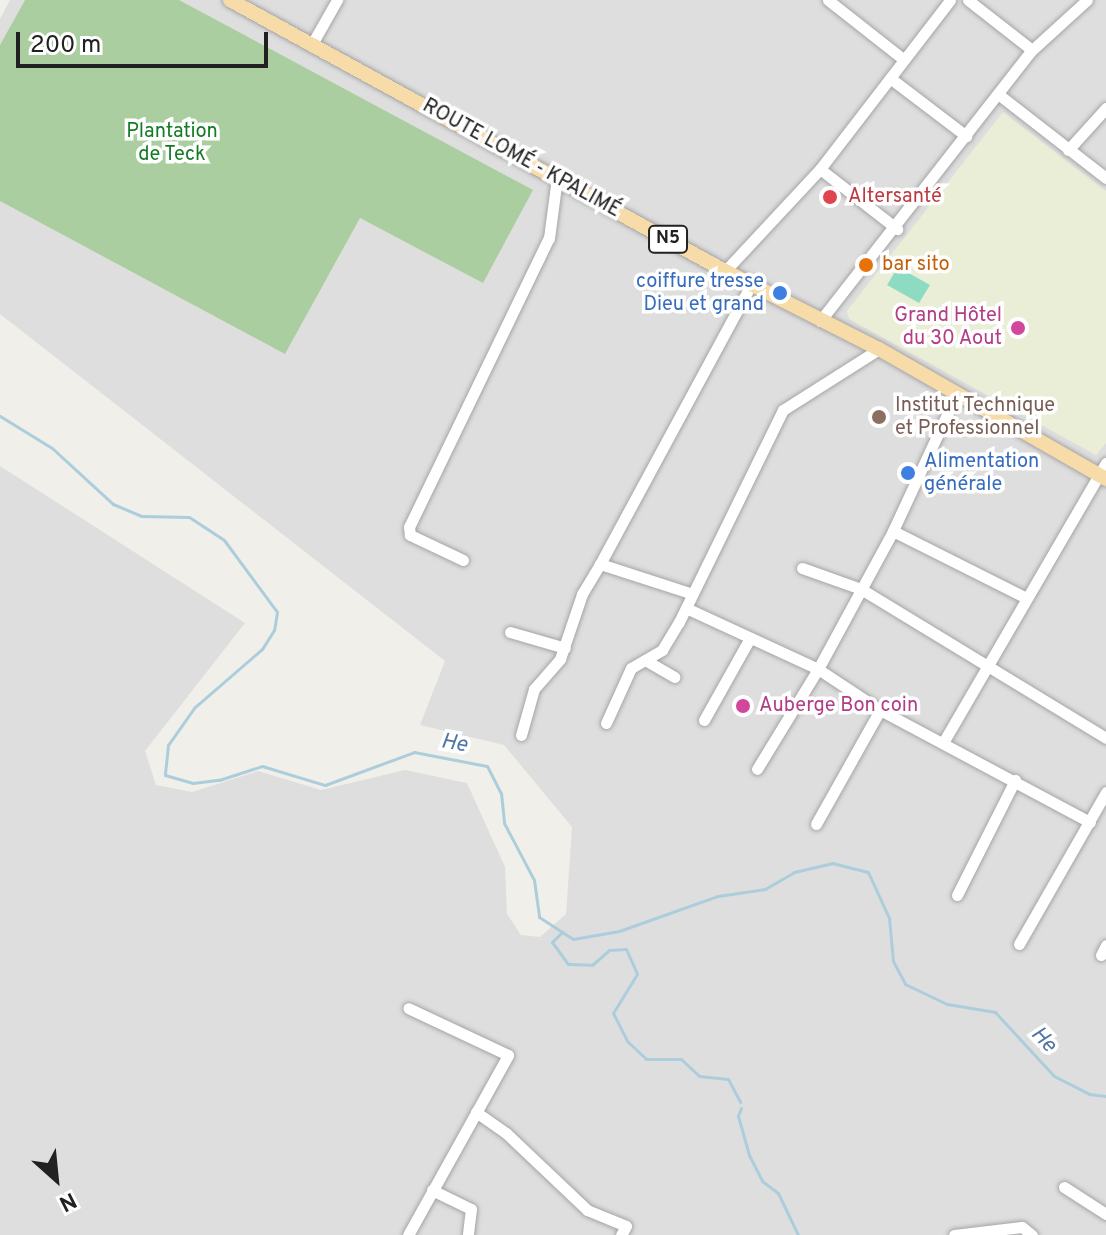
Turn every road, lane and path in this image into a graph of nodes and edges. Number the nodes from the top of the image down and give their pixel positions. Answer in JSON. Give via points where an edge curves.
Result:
{"nodes":[{"id":1,"x":230,"y":0,"type":"edge"},
{"id":2,"x":337,"y":0,"type":"edge"},
{"id":3,"x":828,"y":0,"type":"edge"},
{"id":4,"x":950,"y":0,"type":"edge"},
{"id":5,"x":968,"y":0,"type":"edge"},
{"id":6,"x":1087,"y":0,"type":"edge"},
{"id":7,"x":312,"y":44,"type":"junction"},
{"id":8,"x":1032,"y":50,"type":"junction"},
{"id":9,"x":903,"y":59,"type":"junction"},
{"id":10,"x":890,"y":78,"type":"junction"},
{"id":11,"x":998,"y":94,"type":"junction"},
{"id":12,"x":1106,"y":108,"type":"edge"},
{"id":13,"x":966,"y":136,"type":"junction"},
{"id":14,"x":1068,"y":150,"type":"junction"},
{"id":15,"x":820,"y":169,"type":"junction"},
{"id":16,"x":557,"y":178,"type":"junction"},
{"id":17,"x":1106,"y":178,"type":"edge"},
{"id":18,"x":897,"y":229,"type":"junction"},
{"id":19,"x":725,"y":271,"type":"junction"},
{"id":20,"x":751,"y":285,"type":"junction"},
{"id":21,"x":820,"y":321,"type":"junction"},
{"id":22,"x":879,"y":349,"type":"junction"},
{"id":23,"x":956,"y":395,"type":"junction"},
{"id":24,"x":1103,"y":472,"type":"edge"},
{"id":25,"x":893,"y":531,"type":"junction"},
{"id":26,"x":463,"y":560,"type":"dead end"},
{"id":27,"x":600,"y":564,"type":"junction"},
{"id":28,"x":802,"y":568,"type":"dead end"},
{"id":29,"x":861,"y":589,"type":"junction"},
{"id":30,"x":690,"y":593,"type":"junction"},
{"id":31,"x":1026,"y":598,"type":"junction"},
{"id":32,"x":686,"y":608,"type":"junction"},
{"id":33,"x":510,"y":632,"type":"dead end"},
{"id":34,"x":750,"y":638,"type":"junction"},
{"id":35,"x":565,"y":648,"type":"junction"},
{"id":36,"x":645,"y":660,"type":"junction"},
{"id":37,"x":985,"y":668,"type":"junction"},
{"id":38,"x":818,"y":669,"type":"junction"},
{"id":39,"x":674,"y":677,"type":"dead end"},
{"id":40,"x":880,"y":710,"type":"junction"},
{"id":41,"x":704,"y":720,"type":"dead end"},
{"id":42,"x":606,"y":723,"type":"dead end"},
{"id":43,"x":521,"y":735,"type":"dead end"},
{"id":44,"x":1106,"y":738,"type":"edge"},
{"id":45,"x":944,"y":741,"type":"junction"},
{"id":46,"x":757,"y":769,"type":"dead end"},
{"id":47,"x":1015,"y":780,"type":"junction"},
{"id":48,"x":1106,"y":792,"type":"edge"},
{"id":49,"x":1090,"y":822,"type":"junction"},
{"id":50,"x":816,"y":824,"type":"dead end"},
{"id":51,"x":957,"y":895,"type":"dead end"},
{"id":52,"x":1019,"y":944,"type":"dead end"},
{"id":53,"x":408,"y":1008,"type":"dead end"},
{"id":54,"x":476,"y":1112,"type":"junction"},
{"id":55,"x":1064,"y":1187,"type":"dead end"},
{"id":56,"x":432,"y":1190,"type":"junction"},
{"id":57,"x":1106,"y":1214,"type":"edge"},
{"id":58,"x":408,"y":1235,"type":"edge"},
{"id":59,"x":468,"y":1235,"type":"edge"},
{"id":60,"x":621,"y":1235,"type":"edge"},
{"id":61,"x":954,"y":1235,"type":"edge"},
{"id":62,"x":1032,"y":1235,"type":"edge"}],
"edges":[{"from":1,"to":7,"type":"main road","name":"ROUTE LOMÉ - KPALIMÉ","number":"N5"},
{"from":2,"to":7,"type":"street"},
{"from":3,"to":9,"type":"street"},
{"from":4,"to":9,"type":"street"},
{"from":5,"to":8,"type":"street"},
{"from":6,"to":8,"type":"street"},
{"from":7,"to":16,"type":"main road","name":"ROUTE LOMÉ - KPALIMÉ","number":"N5"},
{"from":8,"to":11,"type":"street"},
{"from":9,"to":10,"type":"street"},
{"from":10,"to":13,"type":"street"},
{"from":10,"to":15,"type":"street"},
{"from":11,"to":13,"type":"street"},
{"from":11,"to":14,"type":"street"},
{"from":12,"to":14,"type":"street"},
{"from":13,"to":18,"type":"street"},
{"from":14,"to":17,"type":"street"},
{"from":15,"to":18,"type":"street"},
{"from":15,"to":19,"type":"street"},
{"from":16,"to":19,"type":"main road","name":"ROUTE LOMÉ - KPALIMÉ","number":"N5"},
{"from":16,"to":26,"type":"street","via":[[549,238],[409,527],[410,535]]},
{"from":18,"to":21,"type":"street"},
{"from":19,"to":20,"type":"main road","name":"ROUTE LOMÉ - KPALIMÉ","number":"N5"},
{"from":20,"to":21,"type":"main road","name":"ROUTE LOMÉ - KPALIMÉ","number":"N5"},
{"from":20,"to":27,"type":"street"},
{"from":21,"to":22,"type":"main road","name":"ROUTE LOMÉ - KPALIMÉ","number":"N5"},
{"from":22,"to":23,"type":"main road","name":"ROUTE LOMÉ - KPALIMÉ","number":"N5"},
{"from":22,"to":30,"type":"street","via":[[783,410],[731,509],[704,577]]},
{"from":23,"to":24,"type":"main road","name":"ROUTE LOMÉ - KPALIMÉ","number":"N5"},
{"from":23,"to":25,"type":"street"},
{"from":24,"to":31,"type":"street"},
{"from":25,"to":29,"type":"street"},
{"from":25,"to":31,"type":"street"},
{"from":27,"to":30,"type":"street"},
{"from":27,"to":35,"type":"street","via":[[582,594]]},
{"from":28,"to":29,"type":"street"},
{"from":29,"to":37,"type":"street"},
{"from":29,"to":38,"type":"street"},
{"from":30,"to":32,"type":"street"},
{"from":31,"to":37,"type":"street"},
{"from":32,"to":34,"type":"street"},
{"from":32,"to":36,"type":"street","via":[[662,650]]},
{"from":33,"to":35,"type":"street"},
{"from":34,"to":38,"type":"street"},
{"from":34,"to":41,"type":"street"},
{"from":35,"to":43,"type":"street","via":[[534,689]]},
{"from":36,"to":39,"type":"street"},
{"from":36,"to":42,"type":"street","via":[[628,673]]},
{"from":37,"to":44,"type":"street"},
{"from":37,"to":45,"type":"street"},
{"from":38,"to":40,"type":"street"},
{"from":38,"to":46,"type":"street"},
{"from":40,"to":45,"type":"street"},
{"from":40,"to":50,"type":"street"},
{"from":45,"to":47,"type":"street"},
{"from":47,"to":49,"type":"street"},
{"from":47,"to":51,"type":"street"},
{"from":48,"to":49,"type":"street"},
{"from":49,"to":52,"type":"street"},
{"from":53,"to":54,"type":"street","via":[[508,1055]]},
{"from":54,"to":56,"type":"street"},
{"from":54,"to":60,"type":"street","via":[[506,1133],[587,1210],[626,1226]]},
{"from":55,"to":57,"type":"street"},
{"from":56,"to":58,"type":"street"},
{"from":56,"to":59,"type":"street","via":[[471,1209]]},
{"from":61,"to":62,"type":"street","via":[[1022,1227]]}]}
